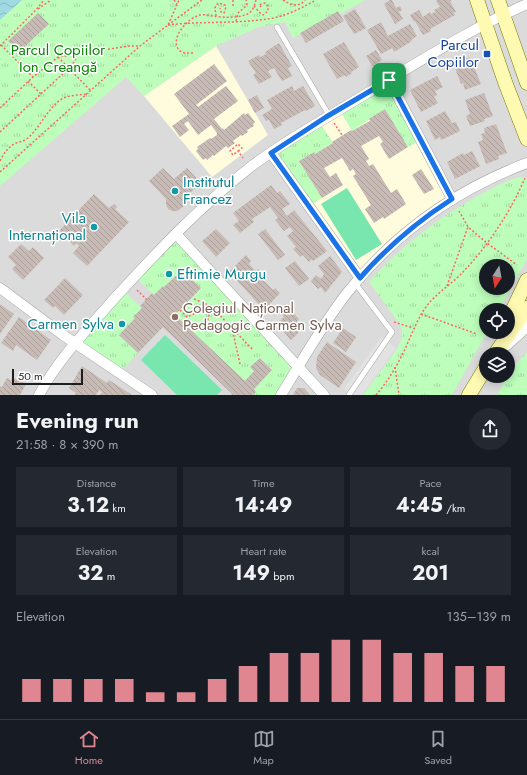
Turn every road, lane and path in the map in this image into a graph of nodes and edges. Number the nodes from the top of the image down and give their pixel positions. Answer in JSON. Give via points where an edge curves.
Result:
{"nodes":[{"id":1,"x":44,"y":0,"type":"edge"},
{"id":2,"x":51,"y":0,"type":"edge"},
{"id":3,"x":174,"y":0,"type":"edge"},
{"id":4,"x":179,"y":0,"type":"edge"},
{"id":5,"x":202,"y":0,"type":"edge"},
{"id":6,"x":233,"y":0,"type":"edge"},
{"id":7,"x":246,"y":0,"type":"edge"},
{"id":8,"x":256,"y":0,"type":"edge"},
{"id":9,"x":283,"y":0,"type":"edge"},
{"id":10,"x":305,"y":0,"type":"edge"},
{"id":11,"x":316,"y":0,"type":"edge"},
{"id":12,"x":477,"y":0,"type":"edge"},
{"id":13,"x":498,"y":0,"type":"edge"},
{"id":14,"x":177,"y":4,"type":"junction"},
{"id":15,"x":527,"y":4,"type":"edge"},
{"id":16,"x":233,"y":6,"type":"dead end"},
{"id":17,"x":254,"y":6,"type":"junction"},
{"id":18,"x":261,"y":7,"type":"dead end"},
{"id":19,"x":220,"y":8,"type":"dead end"},
{"id":20,"x":36,"y":10,"type":"junction"},
{"id":21,"x":503,"y":15,"type":"junction"},
{"id":22,"x":216,"y":16,"type":"junction"},
{"id":23,"x":237,"y":17,"type":"junction"},
{"id":24,"x":236,"y":21,"type":"junction"},
{"id":25,"x":187,"y":23,"type":"junction"},
{"id":26,"x":485,"y":24,"type":"junction"},
{"id":27,"x":168,"y":25,"type":"junction"},
{"id":28,"x":276,"y":27,"type":"dead end"},
{"id":29,"x":1,"y":45,"type":"edge"},
{"id":30,"x":140,"y":46,"type":"junction"},
{"id":31,"x":193,"y":53,"type":"dead end"},
{"id":32,"x":77,"y":54,"type":"junction"},
{"id":33,"x":58,"y":57,"type":"junction"},
{"id":34,"x":69,"y":68,"type":"junction"},
{"id":35,"x":33,"y":78,"type":"junction"},
{"id":36,"x":389,"y":80,"type":"junction"},
{"id":37,"x":28,"y":82,"type":"junction"},
{"id":38,"x":527,"y":83,"type":"edge"},
{"id":39,"x":91,"y":91,"type":"junction"},
{"id":40,"x":40,"y":94,"type":"junction"},
{"id":41,"x":87,"y":94,"type":"junction"},
{"id":42,"x":0,"y":108,"type":"edge"},
{"id":43,"x":329,"y":115,"type":"junction"},
{"id":44,"x":0,"y":132,"type":"edge"},
{"id":45,"x":342,"y":136,"type":"dead end"},
{"id":46,"x":527,"y":139,"type":"edge"},
{"id":47,"x":232,"y":145,"type":"dead end"},
{"id":48,"x":234,"y":147,"type":"junction"},
{"id":49,"x":238,"y":151,"type":"junction"},
{"id":50,"x":271,"y":153,"type":"junction"},
{"id":51,"x":243,"y":158,"type":"dead end"},
{"id":52,"x":0,"y":161,"type":"edge"},
{"id":53,"x":527,"y":163,"type":"edge"},
{"id":54,"x":0,"y":172,"type":"edge"},
{"id":55,"x":525,"y":178,"type":"dead end"},
{"id":56,"x":452,"y":199,"type":"junction"},
{"id":57,"x":459,"y":211,"type":"dead end"},
{"id":58,"x":468,"y":227,"type":"junction"},
{"id":59,"x":176,"y":234,"type":"junction"},
{"id":60,"x":487,"y":243,"type":"junction"},
{"id":61,"x":517,"y":264,"type":"dead end"},
{"id":62,"x":527,"y":280,"type":"edge"},
{"id":63,"x":358,"y":281,"type":"junction"},
{"id":64,"x":129,"y":283,"type":"junction"},
{"id":65,"x":446,"y":287,"type":"junction"},
{"id":66,"x":0,"y":288,"type":"edge"},
{"id":67,"x":194,"y":299,"type":"dead end"},
{"id":68,"x":147,"y":300,"type":"dead end"},
{"id":69,"x":515,"y":305,"type":"edge"},
{"id":70,"x":211,"y":306,"type":"junction"},
{"id":71,"x":527,"y":308,"type":"edge"},
{"id":72,"x":180,"y":310,"type":"dead end"},
{"id":73,"x":421,"y":314,"type":"junction"},
{"id":74,"x":390,"y":317,"type":"dead end"},
{"id":75,"x":527,"y":325,"type":"edge"},
{"id":76,"x":232,"y":328,"type":"junction"},
{"id":77,"x":414,"y":328,"type":"junction"},
{"id":78,"x":205,"y":332,"type":"dead end"},
{"id":79,"x":477,"y":334,"type":"dead end"},
{"id":80,"x":75,"y":343,"type":"junction"},
{"id":81,"x":501,"y":347,"type":"edge"},
{"id":82,"x":503,"y":347,"type":"edge"},
{"id":83,"x":253,"y":350,"type":"dead end"},
{"id":84,"x":240,"y":364,"type":"dead end"},
{"id":85,"x":395,"y":366,"type":"junction"},
{"id":86,"x":298,"y":367,"type":"junction"},
{"id":87,"x":479,"y":378,"type":"edge"},
{"id":88,"x":39,"y":395,"type":"edge"},
{"id":89,"x":152,"y":395,"type":"edge"},
{"id":90,"x":281,"y":395,"type":"edge"},
{"id":91,"x":324,"y":395,"type":"edge"},
{"id":92,"x":349,"y":395,"type":"edge"},
{"id":93,"x":376,"y":395,"type":"edge"},
{"id":94,"x":399,"y":395,"type":"edge"},
{"id":95,"x":469,"y":395,"type":"edge"}],
"edges":[{"from":1,"to":20,"type":"path"},
{"from":2,"to":20,"type":"path"},
{"from":3,"to":14,"type":"path"},
{"from":4,"to":14,"type":"path"},
{"from":5,"to":27,"type":"path"},
{"from":6,"to":16,"type":"path"},
{"from":7,"to":23,"type":"path","via":[[247,4]]},
{"from":8,"to":17,"type":"path"},
{"from":9,"to":10,"type":"path","via":[[296,5]]},
{"from":11,"to":24,"type":"path","via":[[298,10],[267,20]]},
{"from":12,"to":26,"type":"main road"},
{"from":13,"to":21,"type":"main road"},
{"from":14,"to":27,"type":"path"},
{"from":15,"to":21,"type":"street"},
{"from":17,"to":18,"type":"path","via":[[264,15],[268,11],[268,6],[262,3],[259,5]]},
{"from":17,"to":23,"type":"path","via":[[249,13]]},
{"from":19,"to":22,"type":"path","via":[[221,12],[225,12],[225,5],[219,3],[215,8]]},
{"from":20,"to":29,"type":"path"},
{"from":21,"to":26,"type":"street"},
{"from":21,"to":38,"type":"main road"},
{"from":22,"to":23,"type":"path"},
{"from":22,"to":25,"type":"path","via":[[200,15]]},
{"from":23,"to":24,"type":"path"},
{"from":24,"to":25,"type":"path"},
{"from":25,"to":27,"type":"path"},
{"from":25,"to":31,"type":"path","via":[[178,35],[177,46],[180,51]]},
{"from":26,"to":36,"type":"street"},
{"from":26,"to":46,"type":"main road"},
{"from":27,"to":30,"type":"path"},
{"from":28,"to":43,"type":"lane"},
{"from":29,"to":35,"type":"path"},
{"from":30,"to":32,"type":"path"},
{"from":30,"to":39,"type":"path"},
{"from":32,"to":33,"type":"path"},
{"from":32,"to":34,"type":"path"},
{"from":33,"to":34,"type":"path"},
{"from":33,"to":35,"type":"path"},
{"from":34,"to":39,"type":"path"},
{"from":34,"to":40,"type":"path"},
{"from":35,"to":37,"type":"path"},
{"from":36,"to":43,"type":"street"},
{"from":36,"to":56,"type":"street"},
{"from":37,"to":40,"type":"path"},
{"from":37,"to":42,"type":"path"},
{"from":39,"to":41,"type":"path"},
{"from":40,"to":44,"type":"path"},
{"from":41,"to":52,"type":"path","via":[[72,95],[60,100],[34,132],[26,140],[9,148]]},
{"from":41,"to":54,"type":"path"},
{"from":43,"to":45,"type":"path"},
{"from":43,"to":50,"type":"street"},
{"from":47,"to":48,"type":"path"},
{"from":48,"to":49,"type":"path","via":[[238,144],[242,148]]},
{"from":48,"to":49,"type":"path","via":[[230,150],[233,155]]},
{"from":49,"to":51,"type":"path"},
{"from":50,"to":59,"type":"street","via":[[219,193]]},
{"from":50,"to":63,"type":"street"},
{"from":53,"to":56,"type":"street"},
{"from":55,"to":60,"type":"path","via":[[512,206]]},
{"from":56,"to":63,"type":"street","via":[[398,240]]},
{"from":57,"to":58,"type":"path"},
{"from":58,"to":60,"type":"path"},
{"from":58,"to":65,"type":"path"},
{"from":59,"to":64,"type":"street"},
{"from":59,"to":86,"type":"street"},
{"from":60,"to":61,"type":"path"},
{"from":60,"to":65,"type":"path","via":[[464,272]]},
{"from":62,"to":69,"type":"main road"},
{"from":63,"to":86,"type":"street","via":[[336,308]]},
{"from":63,"to":92,"type":"lane","via":[[392,332]]},
{"from":64,"to":68,"type":"path"},
{"from":64,"to":80,"type":"street"},
{"from":65,"to":73,"type":"path"},
{"from":66,"to":80,"type":"street"},
{"from":67,"to":70,"type":"path"},
{"from":70,"to":72,"type":"path","via":[[187,317]]},
{"from":70,"to":76,"type":"path"},
{"from":70,"to":78,"type":"path"},
{"from":71,"to":81,"type":"main road"},
{"from":73,"to":77,"type":"path"},
{"from":73,"to":79,"type":"path"},
{"from":74,"to":77,"type":"path","via":[[395,322]]},
{"from":75,"to":82,"type":"street"},
{"from":76,"to":83,"type":"path"},
{"from":76,"to":84,"type":"path"},
{"from":77,"to":85,"type":"path"},
{"from":80,"to":88,"type":"street"},
{"from":80,"to":89,"type":"street"},
{"from":85,"to":93,"type":"path"},
{"from":85,"to":94,"type":"path"},
{"from":86,"to":90,"type":"street"},
{"from":86,"to":91,"type":"street"},
{"from":87,"to":95,"type":"main road"}]}
